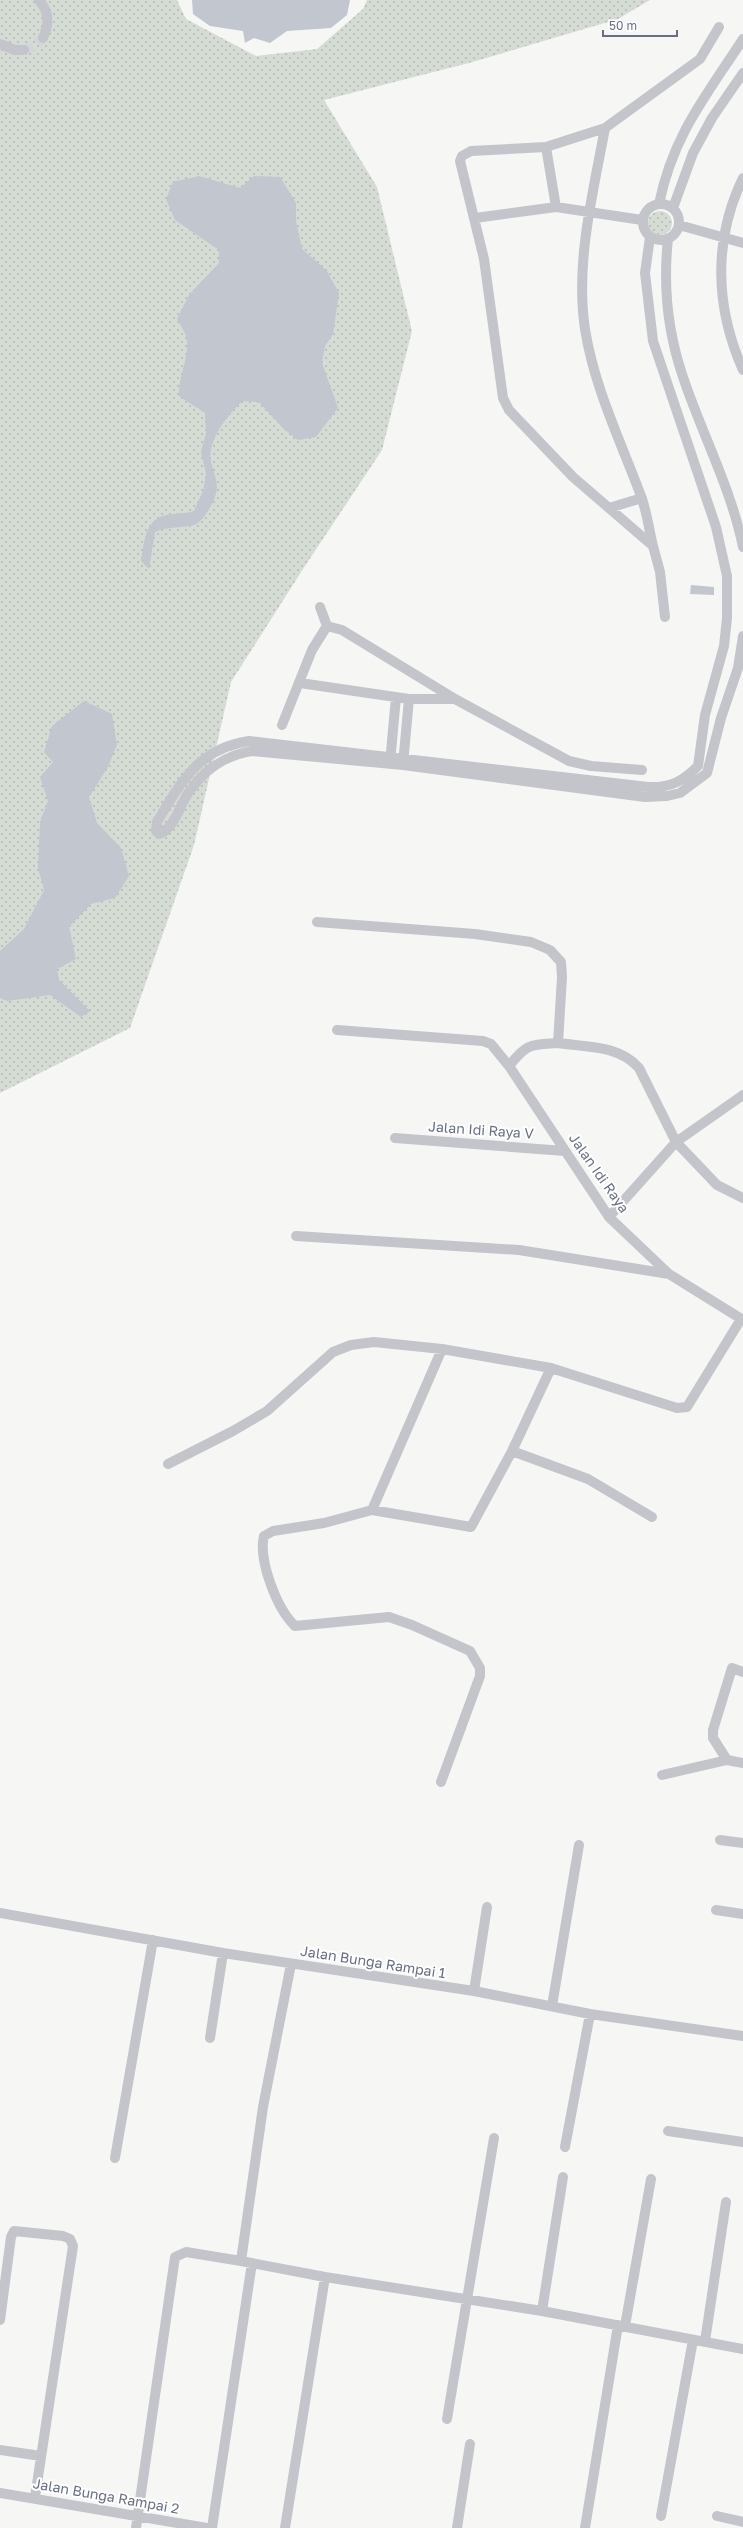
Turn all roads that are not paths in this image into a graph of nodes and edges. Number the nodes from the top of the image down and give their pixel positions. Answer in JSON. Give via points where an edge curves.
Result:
{"nodes":[{"id":1,"x":39,"y":0,"type":"edge"},
{"id":2,"x":719,"y":27,"type":"dead end"},
{"id":3,"x":43,"y":38,"type":"tunnel mouth"},
{"id":4,"x":743,"y":39,"type":"edge"},
{"id":5,"x":0,"y":44,"type":"edge"},
{"id":6,"x":24,"y":50,"type":"tunnel mouth"},
{"id":7,"x":743,"y":73,"type":"edge"},
{"id":8,"x":605,"y":128,"type":"junction"},
{"id":9,"x":546,"y":147,"type":"junction"},
{"id":10,"x":743,"y":178,"type":"edge"},
{"id":11,"x":659,"y":204,"type":"junction"},
{"id":12,"x":556,"y":207,"type":"junction"},
{"id":13,"x":673,"y":208,"type":"junction"},
{"id":14,"x":589,"y":212,"type":"junction"},
{"id":15,"x":474,"y":218,"type":"junction"},
{"id":16,"x":642,"y":220,"type":"junction"},
{"id":17,"x":679,"y":225,"type":"junction"},
{"id":18,"x":650,"y":237,"type":"junction"},
{"id":19,"x":668,"y":239,"type":"junction"},
{"id":20,"x":725,"y":239,"type":"junction"},
{"id":21,"x":743,"y":243,"type":"edge"},
{"id":22,"x":743,"y":370,"type":"edge"},
{"id":23,"x":642,"y":498,"type":"junction"},
{"id":24,"x":609,"y":508,"type":"junction"},
{"id":25,"x":653,"y":546,"type":"junction"},
{"id":26,"x":743,"y":547,"type":"edge"},
{"id":27,"x":320,"y":607,"type":"dead end"},
{"id":28,"x":665,"y":617,"type":"dead end"},
{"id":29,"x":327,"y":626,"type":"junction"},
{"id":30,"x":743,"y":636,"type":"edge"},
{"id":31,"x":300,"y":683,"type":"junction"},
{"id":32,"x":396,"y":697,"type":"junction"},
{"id":33,"x":409,"y":699,"type":"junction"},
{"id":34,"x":455,"y":699,"type":"junction"},
{"id":35,"x":705,"y":715,"type":"junction"},
{"id":36,"x":721,"y":718,"type":"junction"},
{"id":37,"x":282,"y":725,"type":"dead end"},
{"id":38,"x":390,"y":761,"type":"junction"},
{"id":39,"x":404,"y":762,"type":"junction"},
{"id":40,"x":642,"y":770,"type":"dead end"},
{"id":41,"x":511,"y":775,"type":"junction"},
{"id":42,"x":317,"y":922,"type":"dead end"},
{"id":43,"x":337,"y":1030,"type":"dead end"},
{"id":44,"x":558,"y":1043,"type":"junction"},
{"id":45,"x":509,"y":1066,"type":"junction"},
{"id":46,"x":743,"y":1095,"type":"edge"},
{"id":47,"x":395,"y":1138,"type":"dead end"},
{"id":48,"x":676,"y":1142,"type":"junction"},
{"id":49,"x":565,"y":1150,"type":"junction"},
{"id":50,"x":743,"y":1198,"type":"edge"},
{"id":51,"x":609,"y":1218,"type":"junction"},
{"id":52,"x":296,"y":1236,"type":"dead end"},
{"id":53,"x":669,"y":1274,"type":"junction"},
{"id":54,"x":742,"y":1319,"type":"edge"},
{"id":55,"x":442,"y":1349,"type":"junction"},
{"id":56,"x":551,"y":1368,"type":"junction"},
{"id":57,"x":512,"y":1451,"type":"junction"},
{"id":58,"x":168,"y":1464,"type":"dead end"},
{"id":59,"x":372,"y":1510,"type":"junction"},
{"id":60,"x":652,"y":1517,"type":"dead end"},
{"id":61,"x":743,"y":1672,"type":"edge"},
{"id":62,"x":726,"y":1760,"type":"junction"},
{"id":63,"x":743,"y":1763,"type":"edge"},
{"id":64,"x":662,"y":1775,"type":"dead end"},
{"id":65,"x":441,"y":1782,"type":"dead end"},
{"id":66,"x":720,"y":1840,"type":"dead end"},
{"id":67,"x":743,"y":1843,"type":"edge"},
{"id":68,"x":579,"y":1845,"type":"dead end"},
{"id":69,"x":488,"y":1907,"type":"dead end"},
{"id":70,"x":716,"y":1910,"type":"dead end"},
{"id":71,"x":0,"y":1913,"type":"edge"},
{"id":72,"x":743,"y":1914,"type":"edge"},
{"id":73,"x":153,"y":1940,"type":"junction"},
{"id":74,"x":223,"y":1953,"type":"junction"},
{"id":75,"x":291,"y":1964,"type":"junction"},
{"id":76,"x":474,"y":1991,"type":"junction"},
{"id":77,"x":552,"y":2006,"type":"junction"},
{"id":78,"x":590,"y":2014,"type":"junction"},
{"id":79,"x":743,"y":2036,"type":"edge"},
{"id":80,"x":210,"y":2038,"type":"dead end"},
{"id":81,"x":668,"y":2131,"type":"dead end"},
{"id":82,"x":494,"y":2138,"type":"dead end"},
{"id":83,"x":743,"y":2142,"type":"edge"},
{"id":84,"x":565,"y":2147,"type":"dead end"},
{"id":85,"x":114,"y":2158,"type":"dead end"},
{"id":86,"x":564,"y":2177,"type":"dead end"},
{"id":87,"x":652,"y":2179,"type":"dead end"},
{"id":88,"x":726,"y":2202,"type":"dead end"},
{"id":89,"x":241,"y":2262,"type":"junction"},
{"id":90,"x":252,"y":2263,"type":"junction"},
{"id":91,"x":325,"y":2277,"type":"junction"},
{"id":92,"x":468,"y":2300,"type":"junction"},
{"id":93,"x":542,"y":2311,"type":"junction"},
{"id":94,"x":0,"y":2320,"type":"edge"},
{"id":95,"x":622,"y":2326,"type":"junction"},
{"id":96,"x":693,"y":2340,"type":"junction"},
{"id":97,"x":705,"y":2341,"type":"junction"},
{"id":98,"x":743,"y":2348,"type":"edge"},
{"id":99,"x":447,"y":2419,"type":"dead end"},
{"id":100,"x":470,"y":2444,"type":"dead end"},
{"id":101,"x":0,"y":2450,"type":"edge"},
{"id":102,"x":41,"y":2456,"type":"junction"},
{"id":103,"x":0,"y":2492,"type":"edge"},
{"id":104,"x":35,"y":2498,"type":"junction"},
{"id":105,"x":138,"y":2515,"type":"junction"},
{"id":106,"x":661,"y":2516,"type":"dead end"},
{"id":107,"x":717,"y":2516,"type":"dead end"},
{"id":108,"x":743,"y":2522,"type":"edge"},
{"id":109,"x":136,"y":2528,"type":"edge"},
{"id":110,"x":207,"y":2528,"type":"edge"},
{"id":111,"x":212,"y":2528,"type":"edge"},
{"id":112,"x":285,"y":2528,"type":"edge"},
{"id":113,"x":457,"y":2528,"type":"edge"},
{"id":114,"x":585,"y":2528,"type":"edge"}],
"edges":[{"from":1,"to":3,"type":"street","via":[[46,9],[48,18],[48,27]]},
{"from":2,"to":8,"type":"street","via":[[700,59]]},
{"from":4,"to":11,"type":"street","via":[[706,93],[678,142],[665,172]]},
{"from":5,"to":6,"type":"street","via":[[15,50]]},
{"from":7,"to":13,"type":"street","via":[[712,118],[693,154]]},
{"from":8,"to":9,"type":"street"},
{"from":8,"to":14,"type":"street"},
{"from":9,"to":12,"type":"street"},
{"from":9,"to":15,"type":"street","via":[[471,151],[462,156],[460,166]]},
{"from":10,"to":20,"type":"street","via":[[734,196]]},
{"from":11,"to":13,"type":"street"},
{"from":11,"to":16,"type":"street","via":[[648,209]]},
{"from":12,"to":14,"type":"street"},
{"from":12,"to":15,"type":"street"},
{"from":13,"to":17,"type":"street","via":[[678,216]]},
{"from":14,"to":16,"type":"street"},
{"from":14,"to":23,"type":"street","via":[[583,276],[585,330],[617,435]]},
{"from":15,"to":24,"type":"street","via":[[484,259],[503,398],[509,410],[574,477]]},
{"from":16,"to":18,"type":"street"},
{"from":17,"to":19,"type":"street","via":[[673,236]]},
{"from":17,"to":20,"type":"street"},
{"from":18,"to":19,"type":"street","via":[[659,241]]},
{"from":18,"to":35,"type":"street","via":[[645,273],[653,341],[716,528],[727,576],[724,646]]},
{"from":19,"to":26,"type":"street","via":[[665,287],[674,344],[683,377],[731,499]]},
{"from":20,"to":21,"type":"street"},
{"from":20,"to":22,"type":"street","via":[[721,260],[722,304],[735,352]]},
{"from":23,"to":24,"type":"street"},
{"from":23,"to":25,"type":"street"},
{"from":24,"to":25,"type":"street"},
{"from":25,"to":28,"type":"street","via":[[660,572]]},
{"from":27,"to":29,"type":"street"},
{"from":29,"to":31,"type":"street","via":[[312,650]]},
{"from":29,"to":34,"type":"street","via":[[342,630]]},
{"from":30,"to":36,"type":"street","via":[[736,675]]},
{"from":31,"to":32,"type":"street"},
{"from":31,"to":37,"type":"street"},
{"from":32,"to":33,"type":"street"},
{"from":32,"to":38,"type":"street"},
{"from":33,"to":34,"type":"street"},
{"from":33,"to":39,"type":"street"},
{"from":34,"to":40,"type":"street","via":[[569,761],[591,766]]},
{"from":35,"to":36,"type":"street"},
{"from":35,"to":41,"type":"street","via":[[698,766],[686,778],[669,786],[648,787]]},
{"from":36,"to":41,"type":"street","via":[[707,774],[680,793],[645,797]]},
{"from":38,"to":38,"type":"street","via":[[265,751],[241,752],[222,760],[201,778],[188,792],[167,829],[158,834],[156,831],[157,822],[190,770],[213,752],[237,742],[259,740]]},
{"from":38,"to":39,"type":"street"},
{"from":39,"to":41,"type":"street"},
{"from":42,"to":44,"type":"street","via":[[475,934],[531,942],[550,950],[561,962]]},
{"from":43,"to":45,"type":"street","name":"Jalan Idi Raya","via":[[483,1041],[491,1044]]},
{"from":44,"to":45,"type":"street","via":[[529,1045]]},
{"from":44,"to":48,"type":"street","via":[[608,1049],[623,1053],[632,1060],[639,1068]]},
{"from":45,"to":49,"type":"street","name":"Jalan Idi Raya"},
{"from":46,"to":48,"type":"street"},
{"from":47,"to":49,"type":"street","name":"Jalan Idi Raya V"},
{"from":48,"to":50,"type":"street","via":[[717,1185]]},
{"from":48,"to":51,"type":"street"},
{"from":49,"to":51,"type":"street","name":"Jalan Idi Raya"},
{"from":51,"to":53,"type":"street","name":"Jalan Idi Raya"},
{"from":52,"to":53,"type":"street","via":[[519,1250]]},
{"from":53,"to":54,"type":"street","name":"Jalan Idi Raya"},
{"from":54,"to":56,"type":"street","via":[[687,1407],[677,1408]]},
{"from":55,"to":56,"type":"street"},
{"from":55,"to":58,"type":"street","via":[[374,1342],[351,1345],[333,1352],[266,1411]]},
{"from":55,"to":59,"type":"street"},
{"from":56,"to":57,"type":"street"},
{"from":57,"to":59,"type":"street","via":[[471,1527]]},
{"from":57,"to":60,"type":"street","via":[[588,1479]]},
{"from":59,"to":65,"type":"street","via":[[324,1523],[268,1532],[264,1536],[262,1550],[278,1602],[295,1626],[390,1617],[462,1646],[477,1658],[480,1676]]},
{"from":61,"to":62,"type":"street","via":[[732,1668],[713,1730],[713,1738]]},
{"from":62,"to":63,"type":"street"},
{"from":62,"to":64,"type":"street"},
{"from":66,"to":67,"type":"street"},
{"from":68,"to":77,"type":"street"},
{"from":69,"to":76,"type":"street"},
{"from":70,"to":72,"type":"street"},
{"from":71,"to":73,"type":"street","name":"Jalan Bunga Rampai 1"},
{"from":73,"to":74,"type":"street","name":"Jalan Bunga Rampai 1"},
{"from":73,"to":85,"type":"street"},
{"from":74,"to":75,"type":"street","name":"Jalan Bunga Rampai 1"},
{"from":74,"to":80,"type":"street"},
{"from":75,"to":76,"type":"street","name":"Jalan Bunga Rampai 1"},
{"from":75,"to":89,"type":"street","via":[[263,2107]]},
{"from":76,"to":77,"type":"street","name":"Jalan Bunga Rampai 1"},
{"from":77,"to":78,"type":"street","name":"Jalan Bunga Rampai 1"},
{"from":78,"to":79,"type":"street","name":"Jalan Bunga Rampai 1"},
{"from":78,"to":84,"type":"street"},
{"from":81,"to":83,"type":"street"},
{"from":82,"to":92,"type":"street"},
{"from":86,"to":93,"type":"street"},
{"from":87,"to":95,"type":"street"},
{"from":88,"to":97,"type":"street"},
{"from":89,"to":90,"type":"street"},
{"from":89,"to":105,"type":"street","via":[[186,2252],[176,2257]]},
{"from":90,"to":91,"type":"street"},
{"from":90,"to":111,"type":"street"},
{"from":91,"to":92,"type":"street"},
{"from":91,"to":112,"type":"street"},
{"from":92,"to":93,"type":"street"},
{"from":92,"to":99,"type":"street"},
{"from":93,"to":95,"type":"street"},
{"from":94,"to":102,"type":"street","via":[[11,2237],[14,2231],[70,2239],[73,2246]]},
{"from":95,"to":96,"type":"street"},
{"from":95,"to":114,"type":"street"},
{"from":96,"to":97,"type":"street"},
{"from":96,"to":106,"type":"street"},
{"from":97,"to":98,"type":"street"},
{"from":100,"to":113,"type":"street"},
{"from":101,"to":102,"type":"street"},
{"from":102,"to":104,"type":"street"},
{"from":103,"to":104,"type":"street","name":"Jalan Bunga Rampai 2"},
{"from":104,"to":105,"type":"street","name":"Jalan Bunga Rampai 2"},
{"from":105,"to":109,"type":"street"},
{"from":105,"to":110,"type":"street","name":"Jalan Bunga Rampai 2"},
{"from":107,"to":108,"type":"street"}]}
